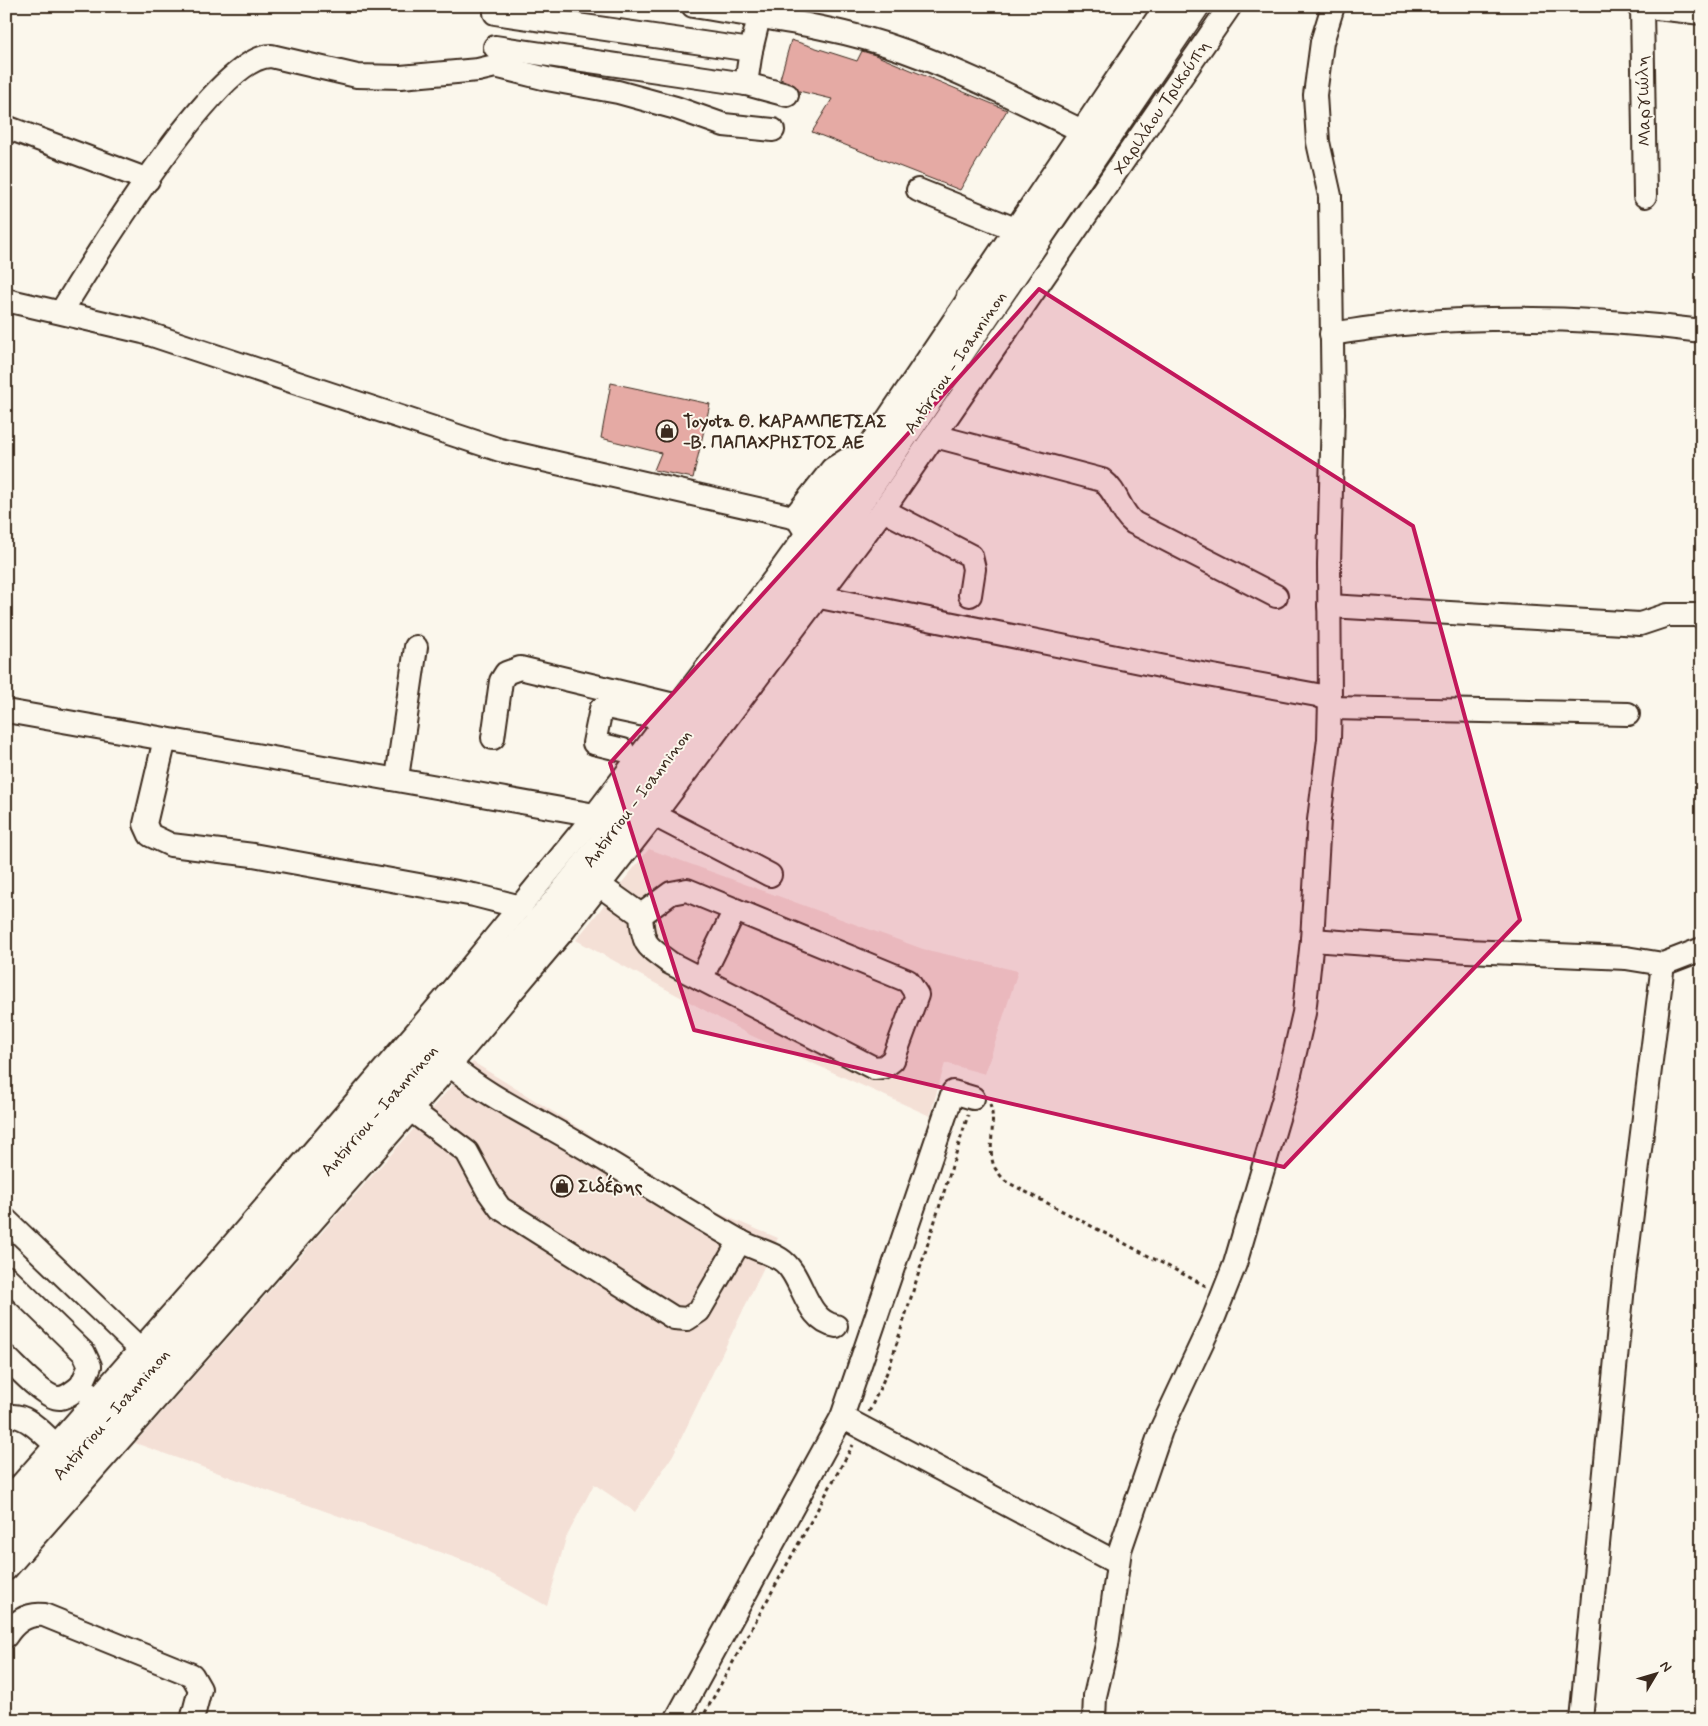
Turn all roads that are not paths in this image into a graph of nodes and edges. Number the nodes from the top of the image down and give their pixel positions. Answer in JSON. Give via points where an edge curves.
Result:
{"nodes":[{"id":1,"x":693,"y":6,"type":"edge"},
{"id":2,"x":1166,"y":6,"type":"edge"},
{"id":3,"x":1194,"y":6,"type":"edge"},
{"id":4,"x":1230,"y":6,"type":"edge"},
{"id":5,"x":1333,"y":6,"type":"edge"},
{"id":6,"x":1638,"y":6,"type":"edge"},
{"id":7,"x":1642,"y":6,"type":"edge"},
{"id":8,"x":495,"y":10,"type":"edge"},
{"id":9,"x":1702,"y":13,"type":"edge"},
{"id":10,"x":759,"y":17,"type":"junction"},
{"id":11,"x":750,"y":50,"type":"junction"},
{"id":12,"x":496,"y":56,"type":"junction"},
{"id":13,"x":746,"y":84,"type":"junction"},
{"id":14,"x":787,"y":95,"type":"dead end"},
{"id":15,"x":6,"y":128,"type":"edge"},
{"id":16,"x":773,"y":130,"type":"dead end"},
{"id":17,"x":1082,"y":131,"type":"junction"},
{"id":18,"x":148,"y":180,"type":"junction"},
{"id":19,"x":918,"y":190,"type":"dead end"},
{"id":20,"x":1645,"y":196,"type":"dead end"},
{"id":21,"x":1056,"y":212,"type":"junction"},
{"id":22,"x":1015,"y":229,"type":"junction"},
{"id":23,"x":971,"y":297,"type":"junction"},
{"id":24,"x":6,"y":300,"type":"edge"},
{"id":25,"x":60,"y":312,"type":"junction"},
{"id":26,"x":1702,"y":331,"type":"edge"},
{"id":27,"x":1331,"y":334,"type":"junction"},
{"id":28,"x":935,"y":436,"type":"junction"},
{"id":29,"x":883,"y":510,"type":"junction"},
{"id":30,"x":803,"y":525,"type":"junction"},
{"id":31,"x":970,"y":595,"type":"dead end"},
{"id":32,"x":1276,"y":596,"type":"dead end"},
{"id":33,"x":820,"y":597,"type":"junction"},
{"id":34,"x":1329,"y":606,"type":"junction"},
{"id":35,"x":1702,"y":615,"type":"edge"},
{"id":36,"x":416,"y":647,"type":"dead end"},
{"id":37,"x":1330,"y":704,"type":"junction"},
{"id":38,"x":6,"y":711,"type":"edge"},
{"id":39,"x":673,"y":713,"type":"junction"},
{"id":40,"x":1628,"y":714,"type":"dead end"},
{"id":41,"x":492,"y":738,"type":"dead end"},
{"id":42,"x":165,"y":739,"type":"junction"},
{"id":43,"x":623,"y":750,"type":"dead end"},
{"id":44,"x":397,"y":778,"type":"junction"},
{"id":45,"x":595,"y":815,"type":"junction"},
{"id":46,"x":654,"y":815,"type":"junction"},
{"id":47,"x":770,"y":875,"type":"dead end"},
{"id":48,"x":599,"y":885,"type":"junction"},
{"id":49,"x":521,"y":907,"type":"junction"},
{"id":50,"x":735,"y":910,"type":"junction"},
{"id":51,"x":642,"y":915,"type":"junction"},
{"id":52,"x":1312,"y":940,"type":"junction"},
{"id":53,"x":1702,"y":949,"type":"edge"},
{"id":54,"x":1663,"y":964,"type":"junction"},
{"id":55,"x":701,"y":979,"type":"junction"},
{"id":56,"x":450,"y":1065,"type":"junction"},
{"id":57,"x":973,"y":1098,"type":"road end"},
{"id":58,"x":411,"y":1110,"type":"junction"},
{"id":59,"x":6,"y":1220,"type":"edge"},
{"id":60,"x":740,"y":1242,"type":"junction"},
{"id":61,"x":6,"y":1277,"type":"edge"},
{"id":62,"x":836,"y":1326,"type":"dead end"},
{"id":63,"x":140,"y":1349,"type":"junction"},
{"id":64,"x":6,"y":1357,"type":"edge"},
{"id":65,"x":89,"y":1393,"type":"junction"},
{"id":66,"x":842,"y":1417,"type":"junction"},
{"id":67,"x":6,"y":1418,"type":"edge"},
{"id":68,"x":57,"y":1446,"type":"junction"},
{"id":69,"x":6,"y":1502,"type":"edge"},
{"id":70,"x":6,"y":1534,"type":"edge"},
{"id":71,"x":1117,"y":1563,"type":"junction"},
{"id":72,"x":6,"y":1569,"type":"edge"},
{"id":73,"x":6,"y":1636,"type":"edge"},
{"id":74,"x":192,"y":1720,"type":"edge"},
{"id":75,"x":676,"y":1720,"type":"edge"},
{"id":76,"x":1094,"y":1720,"type":"edge"},
{"id":77,"x":1580,"y":1720,"type":"edge"}],
"edges":[{"from":1,"to":10,"type":"street"},
{"from":2,"to":17,"type":"street"},
{"from":3,"to":21,"type":"main road","name":"Antirriou - Ioanninon"},
{"from":4,"to":28,"type":"street","name":"Χαριλάου Τρικούπη"},
{"from":5,"to":27,"type":"street","via":[[1322,42],[1315,95],[1318,142],[1330,196]]},
{"from":6,"to":7,"type":"street"},
{"from":7,"to":9,"type":"street"},
{"from":7,"to":20,"type":"street","name":"Μαργιώλη"},
{"from":8,"to":11,"type":"street"},
{"from":8,"to":12,"type":"street"},
{"from":10,"to":11,"type":"street"},
{"from":10,"to":17,"type":"street","via":[[824,28],[905,51],[985,84]]},
{"from":11,"to":13,"type":"street"},
{"from":12,"to":13,"type":"street"},
{"from":12,"to":16,"type":"street","via":[[547,80],[618,92],[724,125]]},
{"from":12,"to":18,"type":"street","via":[[478,70],[401,77],[357,76],[262,56],[226,82],[176,139]]},
{"from":13,"to":14,"type":"street"},
{"from":15,"to":18,"type":"street"},
{"from":17,"to":22,"type":"street"},
{"from":18,"to":25,"type":"street"},
{"from":19,"to":22,"type":"street"},
{"from":21,"to":23,"type":"main road"},
{"from":21,"to":70,"type":"main road","name":"Antirriou - Ioanninon","via":[[840,529],[565,892],[411,1074]]},
{"from":22,"to":23,"type":"street"},
{"from":23,"to":30,"type":"street","via":[[858,463]]},
{"from":24,"to":25,"type":"street"},
{"from":25,"to":30,"type":"street","via":[[143,332],[500,450]]},
{"from":26,"to":27,"type":"street","via":[[1596,322],[1500,320],[1414,323]]},
{"from":27,"to":34,"type":"street","via":[[1333,414]]},
{"from":28,"to":29,"type":"street","name":"Χαριλάου Τρικούπη"},
{"from":28,"to":32,"type":"street","via":[[1102,480],[1112,487],[1124,512],[1134,523]]},
{"from":29,"to":31,"type":"street","via":[[971,556],[974,569]]},
{"from":29,"to":33,"type":"street","name":"Χαριλάου Τρικούπη"},
{"from":30,"to":39,"type":"street"},
{"from":33,"to":37,"type":"street","via":[[1317,695]]},
{"from":33,"to":46,"type":"street","name":"Χαριλάου Τρικούπη"},
{"from":34,"to":35,"type":"street","via":[[1640,624],[1667,615]]},
{"from":34,"to":37,"type":"street"},
{"from":36,"to":44,"type":"street"},
{"from":37,"to":40,"type":"street"},
{"from":37,"to":52,"type":"street"},
{"from":38,"to":42,"type":"street"},
{"from":39,"to":41,"type":"street","via":[[520,668],[506,673],[501,681]]},
{"from":39,"to":43,"type":"street","via":[[601,709],[594,743]]},
{"from":39,"to":45,"type":"street"},
{"from":42,"to":44,"type":"street"},
{"from":42,"to":49,"type":"street","via":[[145,824],[150,835],[158,840],[171,845],[252,855],[474,894]]},
{"from":44,"to":45,"type":"street"},
{"from":45,"to":49,"type":"street"},
{"from":46,"to":47,"type":"street"},
{"from":46,"to":48,"type":"street","name":"Χαριλάου Τρικούπη"},
{"from":48,"to":51,"type":"street"},
{"from":48,"to":56,"type":"street","name":"Χαριλάου Τρικούπη"},
{"from":49,"to":63,"type":"street","via":[[354,1105]]},
{"from":50,"to":51,"type":"street","via":[[687,890],[679,890]]},
{"from":50,"to":55,"type":"street"},
{"from":50,"to":55,"type":"street","via":[[908,981],[917,995],[894,1060],[884,1067],[874,1068]]},
{"from":51,"to":55,"type":"street","via":[[642,937],[648,946],[670,963]]},
{"from":52,"to":54,"type":"street","via":[[1626,958]]},
{"from":52,"to":71,"type":"street","via":[[1304,1013],[1258,1190],[1223,1295],[1161,1430]]},
{"from":53,"to":54,"type":"street"},
{"from":54,"to":77,"type":"street","via":[[1622,1286]]},
{"from":56,"to":58,"type":"street","name":"Χαριλάου Τρικούπη"},
{"from":56,"to":60,"type":"street","via":[[473,1084]]},
{"from":57,"to":66,"type":"street","via":[[953,1092]]},
{"from":58,"to":60,"type":"street","via":[[467,1152],[500,1208],[674,1318],[687,1320],[699,1311]]},
{"from":58,"to":72,"type":"street","name":"Χαριλάου Τρικούπη"},
{"from":59,"to":63,"type":"street"},
{"from":60,"to":62,"type":"street","via":[[781,1259],[819,1317],[828,1325]]},
{"from":61,"to":65,"type":"street","via":[[84,1353],[90,1366]]},
{"from":63,"to":65,"type":"street"},
{"from":64,"to":65,"type":"street","via":[[54,1397]]},
{"from":65,"to":68,"type":"street"},
{"from":66,"to":71,"type":"street"},
{"from":66,"to":75,"type":"street"},
{"from":67,"to":68,"type":"street","via":[[16,1415],[24,1418]]},
{"from":68,"to":69,"type":"street"},
{"from":71,"to":76,"type":"street"},
{"from":73,"to":74,"type":"street","via":[[16,1622],[32,1614],[44,1615],[192,1675],[200,1689]]}]}
